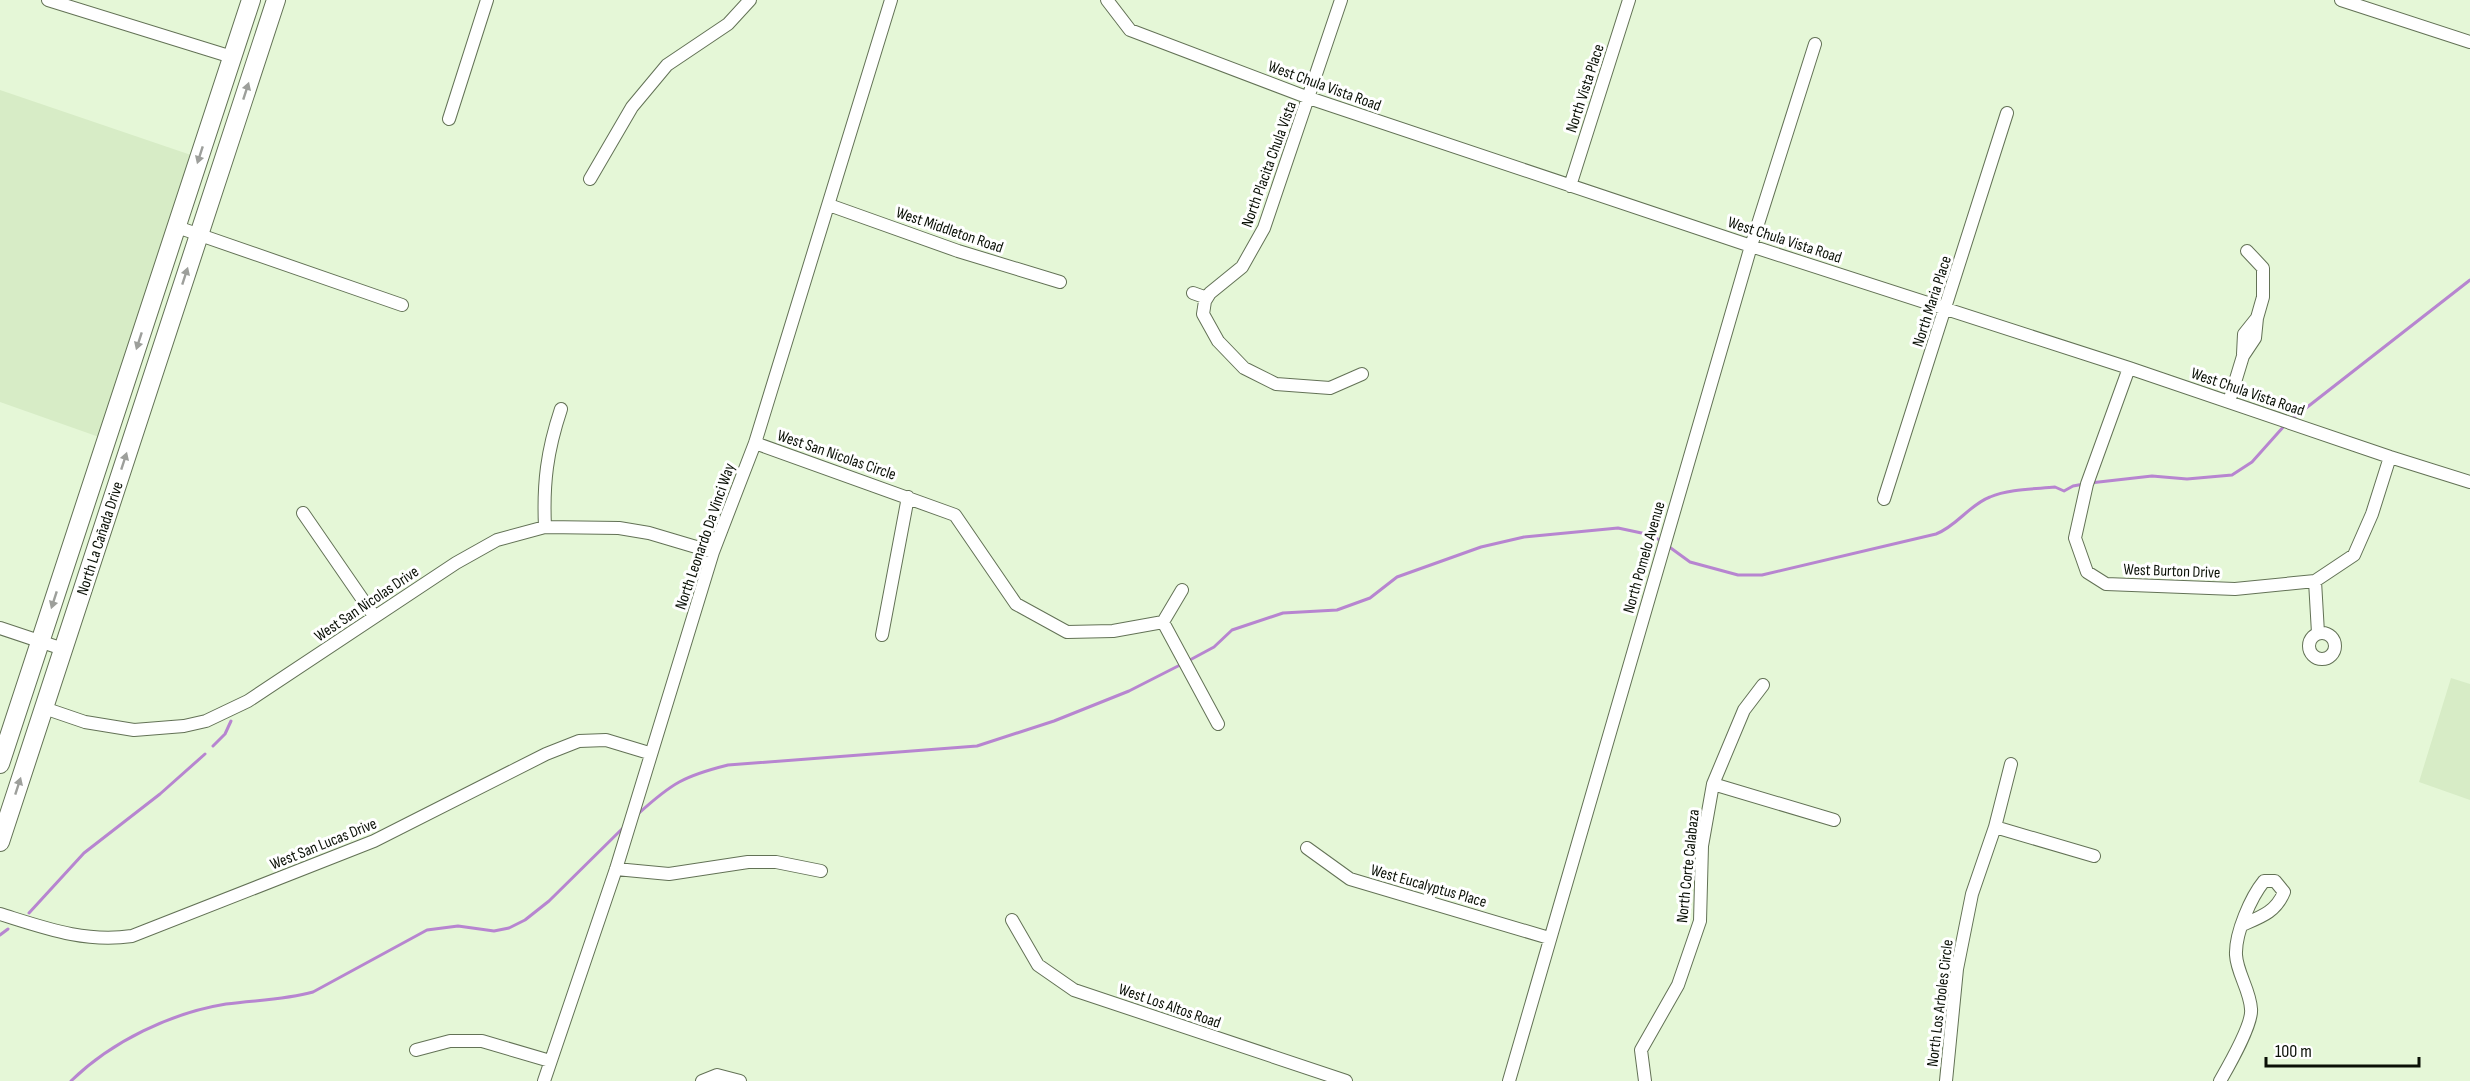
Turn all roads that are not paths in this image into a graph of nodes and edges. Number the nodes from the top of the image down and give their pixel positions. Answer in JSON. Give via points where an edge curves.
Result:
{"nodes":[{"id":1,"x":48,"y":0,"type":"edge"},
{"id":2,"x":251,"y":0,"type":"edge"},
{"id":3,"x":276,"y":0,"type":"edge"},
{"id":4,"x":487,"y":0,"type":"edge"},
{"id":5,"x":750,"y":0,"type":"edge"},
{"id":6,"x":891,"y":0,"type":"edge"},
{"id":7,"x":1107,"y":0,"type":"edge"},
{"id":8,"x":1341,"y":0,"type":"edge"},
{"id":9,"x":1629,"y":0,"type":"edge"},
{"id":10,"x":2341,"y":0,"type":"edge"},
{"id":11,"x":2470,"y":42,"type":"edge"},
{"id":12,"x":1815,"y":44,"type":"dead end"},
{"id":13,"x":232,"y":57,"type":"junction"},
{"id":14,"x":1309,"y":98,"type":"junction"},
{"id":15,"x":2007,"y":113,"type":"dead end"},
{"id":16,"x":448,"y":119,"type":"dead end"},
{"id":17,"x":590,"y":179,"type":"dead end"},
{"id":18,"x":1570,"y":186,"type":"junction"},
{"id":19,"x":829,"y":205,"type":"junction"},
{"id":20,"x":177,"y":227,"type":"junction"},
{"id":21,"x":199,"y":234,"type":"junction"},
{"id":22,"x":1751,"y":246,"type":"junction"},
{"id":23,"x":2247,"y":251,"type":"dead end"},
{"id":24,"x":1060,"y":282,"type":"dead end"},
{"id":25,"x":1193,"y":293,"type":"dead end"},
{"id":26,"x":1207,"y":298,"type":"junction"},
{"id":27,"x":402,"y":305,"type":"dead end"},
{"id":28,"x":1947,"y":308,"type":"junction"},
{"id":29,"x":2129,"y":368,"type":"junction"},
{"id":30,"x":1362,"y":374,"type":"dead end"},
{"id":31,"x":2229,"y":402,"type":"junction"},
{"id":32,"x":561,"y":409,"type":"dead end"},
{"id":33,"x":755,"y":443,"type":"junction"},
{"id":34,"x":2390,"y":458,"type":"junction"},
{"id":35,"x":2470,"y":482,"type":"edge"},
{"id":36,"x":908,"y":497,"type":"junction"},
{"id":37,"x":1884,"y":499,"type":"dead end"},
{"id":38,"x":303,"y":513,"type":"dead end"},
{"id":39,"x":545,"y":527,"type":"junction"},
{"id":40,"x":713,"y":552,"type":"junction"},
{"id":41,"x":2314,"y":581,"type":"junction"},
{"id":42,"x":1182,"y":590,"type":"dead end"},
{"id":43,"x":374,"y":616,"type":"junction"},
{"id":44,"x":1163,"y":622,"type":"junction"},
{"id":45,"x":0,"y":628,"type":"edge"},
{"id":46,"x":2318,"y":633,"type":"dead end"},
{"id":47,"x":882,"y":636,"type":"dead end"},
{"id":48,"x":40,"y":642,"type":"junction"},
{"id":49,"x":63,"y":649,"type":"junction"},
{"id":50,"x":1763,"y":685,"type":"dead end"},
{"id":51,"x":44,"y":708,"type":"junction"},
{"id":52,"x":1218,"y":724,"type":"dead end"},
{"id":53,"x":649,"y":753,"type":"junction"},
{"id":54,"x":0,"y":764,"type":"edge"},
{"id":55,"x":2011,"y":764,"type":"dead end"},
{"id":56,"x":1713,"y":784,"type":"junction"},
{"id":57,"x":1834,"y":820,"type":"dead end"},
{"id":58,"x":1995,"y":826,"type":"junction"},
{"id":59,"x":0,"y":842,"type":"edge"},
{"id":60,"x":1307,"y":848,"type":"dead end"},
{"id":61,"x":2094,"y":856,"type":"dead end"},
{"id":62,"x":616,"y":869,"type":"junction"},
{"id":63,"x":821,"y":871,"type":"dead end"},
{"id":64,"x":0,"y":914,"type":"edge"},
{"id":65,"x":1012,"y":920,"type":"dead end"},
{"id":66,"x":2242,"y":925,"type":"dead end"},
{"id":67,"x":1549,"y":938,"type":"junction"},
{"id":68,"x":416,"y":1050,"type":"dead end"},
{"id":69,"x":550,"y":1060,"type":"junction"},
{"id":70,"x":707,"y":1075,"type":"edge"},
{"id":71,"x":544,"y":1081,"type":"edge"},
{"id":72,"x":740,"y":1081,"type":"edge"},
{"id":73,"x":1346,"y":1081,"type":"edge"},
{"id":74,"x":1509,"y":1081,"type":"edge"},
{"id":75,"x":1645,"y":1081,"type":"edge"},
{"id":76,"x":1946,"y":1081,"type":"edge"},
{"id":77,"x":2220,"y":1081,"type":"edge"}],
"edges":[{"from":1,"to":13,"type":"street"},
{"from":2,"to":13,"type":"main road","name":"North La Cañada Drive"},
{"from":21,"to":3,"type":"main road","name":"North La Cañada Drive","one_way":true},
{"from":4,"to":16,"type":"street"},
{"from":5,"to":17,"type":"street","via":[[728,24],[667,65],[632,107]]},
{"from":6,"to":19,"type":"street","name":"North Leonardo Da Vinci Way"},
{"from":7,"to":14,"type":"street","name":"West Chula Vista Road","via":[[1130,30]]},
{"from":8,"to":14,"type":"street","name":"North Placita Chula Vista"},
{"from":9,"to":18,"type":"street","name":"North Vista Place"},
{"from":10,"to":11,"type":"street"},
{"from":12,"to":22,"type":"street","name":"North Pomelo Avenue"},
{"from":13,"to":20,"type":"main road","name":"North La Cañada Drive","one_way":true},
{"from":14,"to":18,"type":"street","name":"West Chula Vista Road"},
{"from":14,"to":26,"type":"street","name":"North Placita Chula Vista","via":[[1264,228],[1242,267]]},
{"from":15,"to":28,"type":"street","name":"North Maria Place"},
{"from":18,"to":22,"type":"street","name":"West Chula Vista Road"},
{"from":19,"to":24,"type":"street","name":"West Middleton Road"},
{"from":19,"to":33,"type":"street","name":"North Leonardo Da Vinci Way"},
{"from":20,"to":21,"type":"street"},
{"from":20,"to":48,"type":"main road","name":"North La Cañada Drive","one_way":true},
{"from":21,"to":27,"type":"street"},
{"from":49,"to":21,"type":"main road","name":"North La Cañada Drive","one_way":true},
{"from":22,"to":28,"type":"street","name":"West Chula Vista Road"},
{"from":22,"to":67,"type":"street","name":"North Pomelo Avenue"},
{"from":23,"to":31,"type":"street","via":[[2263,268],[2264,297],[2257,318],[2244,334],[2243,356]]},
{"from":25,"to":26,"type":"street"},
{"from":26,"to":30,"type":"street","via":[[1203,314],[1218,341],[1244,368],[1276,384],[1330,388]]},
{"from":28,"to":29,"type":"street","name":"West Chula Vista Road"},
{"from":28,"to":37,"type":"street","name":"North Maria Place"},
{"from":29,"to":31,"type":"street","name":"West Chula Vista Road"},
{"from":29,"to":41,"type":"street","name":"West Burton Drive","via":[[2087,484],[2075,538],[2087,572],[2106,584],[2139,587],[2235,589]]},
{"from":31,"to":34,"type":"street","name":"West Chula Vista Road"},
{"from":32,"to":39,"type":"street","via":[[550,442],[543,486]]},
{"from":33,"to":36,"type":"street","name":"West San Nicolas Circle"},
{"from":33,"to":40,"type":"street","name":"North Leonardo Da Vinci Way"},
{"from":34,"to":35,"type":"street","name":"West Chula Vista Road"},
{"from":34,"to":41,"type":"street","via":[[2354,555]]},
{"from":36,"to":44,"type":"street","name":"West San Nicolas Circle","via":[[955,515],[1016,604],[1067,632],[1113,631]]},
{"from":36,"to":47,"type":"street","name":"West San Nicolas Circle"},
{"from":38,"to":43,"type":"street"},
{"from":39,"to":40,"type":"street","name":"West San Nicolas Drive","via":[[619,528]]},
{"from":39,"to":43,"type":"street","name":"West San Nicolas Drive","via":[[497,540]]},
{"from":40,"to":53,"type":"street","name":"North Leonardo Da Vinci Way"},
{"from":41,"to":46,"type":"street"},
{"from":42,"to":44,"type":"street"},
{"from":43,"to":51,"type":"street","name":"West San Nicolas Drive","via":[[248,701],[206,721],[134,730],[85,722]]},
{"from":44,"to":52,"type":"street"},
{"from":45,"to":48,"type":"street"},
{"from":48,"to":49,"type":"street"},
{"from":48,"to":54,"type":"main road","name":"North La Cañada Drive"},
{"from":49,"to":51,"type":"main road","name":"North La Cañada Drive"},
{"from":50,"to":56,"type":"street","name":"North Corte Calabaza","via":[[1744,710]]},
{"from":59,"to":51,"type":"main road","name":"North La Cañada Drive","one_way":true},
{"from":53,"to":62,"type":"street","name":"North Leonardo Da Vinci Way"},
{"from":53,"to":64,"type":"street","name":"West San Lucas Drive","via":[[606,740],[579,741],[374,841],[132,936],[88,939]]},
{"from":55,"to":58,"type":"street","name":"North Los Arboles Circle"},
{"from":56,"to":57,"type":"street"},
{"from":56,"to":75,"type":"street","name":"North Corte Calabaza","via":[[1702,846],[1700,921],[1678,986],[1641,1050]]},
{"from":58,"to":61,"type":"street"},
{"from":58,"to":76,"type":"street","name":"North Los Arboles Circle","via":[[1972,894],[1957,969]]},
{"from":60,"to":67,"type":"street","name":"West Eucalyptus Place","via":[[1350,879]]},
{"from":62,"to":63,"type":"street","via":[[669,874],[766,862]]},
{"from":62,"to":69,"type":"street","name":"North Leonardo Da Vinci Way"},
{"from":65,"to":73,"type":"street","name":"West Los Altos Road","via":[[1038,965],[1074,990]]},
{"from":66,"to":77,"type":"street","via":[[2236,954],[2252,1011]]},
{"from":67,"to":74,"type":"street","name":"North Pomelo Avenue"},
{"from":68,"to":69,"type":"street","via":[[450,1041],[482,1041]]},
{"from":69,"to":71,"type":"street","name":"North Leonardo Da Vinci Way"},
{"from":70,"to":72,"type":"street"}]}
